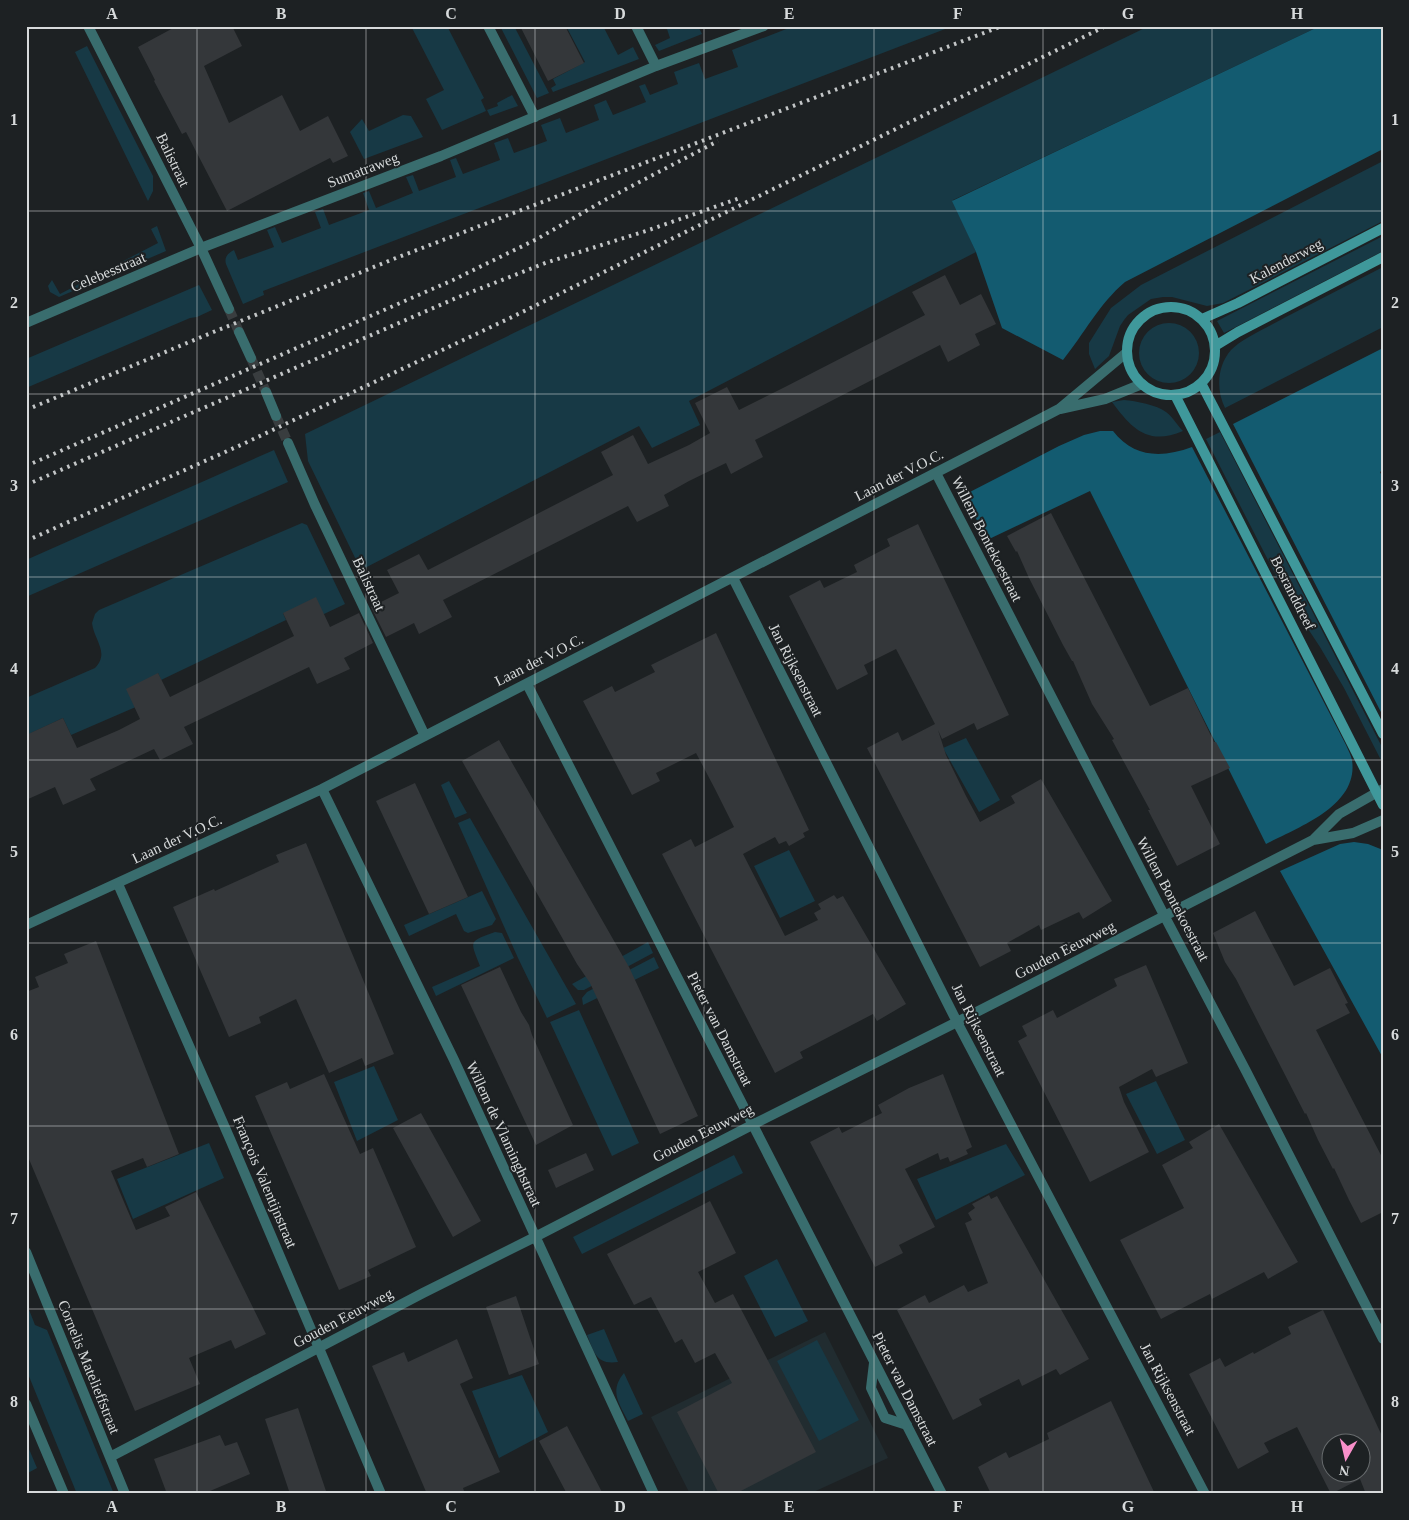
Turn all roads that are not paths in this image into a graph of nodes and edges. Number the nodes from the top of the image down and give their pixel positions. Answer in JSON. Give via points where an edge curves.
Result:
{"nodes":[{"id":1,"x":88,"y":26,"type":"edge"},
{"id":2,"x":488,"y":26,"type":"edge"},
{"id":3,"x":636,"y":26,"type":"edge"},
{"id":4,"x":764,"y":26,"type":"edge"},
{"id":5,"x":656,"y":66,"type":"junction"},
{"id":6,"x":535,"y":117,"type":"junction"},
{"id":7,"x":1383,"y":228,"type":"edge"},
{"id":8,"x":201,"y":248,"type":"junction"},
{"id":9,"x":1383,"y":257,"type":"edge"},
{"id":10,"x":229,"y":309,"type":"tunnel mouth"},
{"id":11,"x":1202,"y":319,"type":"junction"},
{"id":12,"x":26,"y":322,"type":"edge"},
{"id":13,"x":239,"y":332,"type":"tunnel mouth"},
{"id":14,"x":1215,"y":346,"type":"junction"},
{"id":15,"x":1126,"y":353,"type":"junction"},
{"id":16,"x":250,"y":358,"type":"tunnel mouth"},
{"id":17,"x":1202,"y":383,"type":"junction"},
{"id":18,"x":1142,"y":384,"type":"junction"},
{"id":19,"x":266,"y":392,"type":"tunnel mouth"},
{"id":20,"x":1175,"y":395,"type":"junction"},
{"id":21,"x":1059,"y":409,"type":"junction"},
{"id":22,"x":276,"y":416,"type":"tunnel mouth"},
{"id":23,"x":288,"y":443,"type":"tunnel mouth"},
{"id":24,"x":936,"y":473,"type":"junction"},
{"id":25,"x":732,"y":578,"type":"junction"},
{"id":26,"x":527,"y":684,"type":"junction"},
{"id":27,"x":1383,"y":734,"type":"edge"},
{"id":28,"x":424,"y":736,"type":"junction"},
{"id":29,"x":322,"y":789,"type":"junction"},
{"id":30,"x":1379,"y":790,"type":"edge"},
{"id":31,"x":1383,"y":805,"type":"edge"},
{"id":32,"x":1383,"y":820,"type":"edge"},
{"id":33,"x":1313,"y":840,"type":"junction"},
{"id":34,"x":118,"y":884,"type":"junction"},
{"id":35,"x":1164,"y":915,"type":"junction"},
{"id":36,"x":26,"y":924,"type":"edge"},
{"id":37,"x":957,"y":1022,"type":"junction"},
{"id":38,"x":752,"y":1125,"type":"junction"},
{"id":39,"x":535,"y":1237,"type":"junction"},
{"id":40,"x":26,"y":1252,"type":"edge"},
{"id":41,"x":1383,"y":1339,"type":"edge"},
{"id":42,"x":320,"y":1348,"type":"junction"},
{"id":43,"x":874,"y":1362,"type":"junction"},
{"id":44,"x":26,"y":1404,"type":"edge"},
{"id":45,"x":907,"y":1426,"type":"junction"},
{"id":46,"x":110,"y":1457,"type":"junction"},
{"id":47,"x":64,"y":1494,"type":"edge"},
{"id":48,"x":125,"y":1494,"type":"edge"},
{"id":49,"x":381,"y":1494,"type":"edge"},
{"id":50,"x":654,"y":1494,"type":"edge"},
{"id":51,"x":942,"y":1494,"type":"edge"},
{"id":52,"x":1205,"y":1494,"type":"edge"}],
"edges":[{"from":1,"to":8,"type":"street","name":"Balistraat"},
{"from":2,"to":6,"type":"street"},
{"from":3,"to":5,"type":"street"},
{"from":4,"to":5,"type":"street","name":"Sumatraweg"},
{"from":5,"to":6,"type":"street","name":"Sumatraweg"},
{"from":6,"to":8,"type":"street","name":"Sumatraweg"},
{"from":7,"to":11,"type":"main road","name":"Kalenderweg"},
{"from":8,"to":10,"type":"street","name":"Balistraat"},
{"from":8,"to":12,"type":"street","name":"Celebesstraat"},
{"from":9,"to":14,"type":"main road"},
{"from":11,"to":14,"type":"main road"},
{"from":11,"to":15,"type":"main road","via":[[1183,308],[1160,308],[1141,318],[1130,333]]},
{"from":13,"to":16,"type":"street"},
{"from":14,"to":17,"type":"main road","via":[[1210,371]]},
{"from":15,"to":18,"type":"main road","via":[[1132,372]]},
{"from":15,"to":21,"type":"street","name":"Laan der V.O.C."},
{"from":17,"to":20,"type":"main road"},
{"from":17,"to":27,"type":"main road","name":"Bosranddreef"},
{"from":18,"to":20,"type":"main road","via":[[1160,394]]},
{"from":18,"to":21,"type":"street","name":"Laan der V.O.C.","via":[[1105,399]]},
{"from":19,"to":22,"type":"street"},
{"from":20,"to":30,"type":"main road","name":"Bosranddreef"},
{"from":21,"to":24,"type":"street","name":"Laan der V.O.C."},
{"from":23,"to":28,"type":"street","name":"Balistraat"},
{"from":24,"to":25,"type":"street","name":"Laan der V.O.C."},
{"from":24,"to":35,"type":"street","name":"Willem Bontekoestraat"},
{"from":25,"to":26,"type":"street","name":"Laan der V.O.C."},
{"from":25,"to":37,"type":"street","name":"Jan Rijksenstraat"},
{"from":26,"to":28,"type":"street","name":"Laan der V.O.C."},
{"from":26,"to":38,"type":"street","name":"Pieter van Damstraat"},
{"from":28,"to":29,"type":"street","name":"Laan der V.O.C."},
{"from":29,"to":34,"type":"street","name":"Laan der V.O.C."},
{"from":29,"to":39,"type":"street","name":"Willem de Vlaminghstraat","via":[[454,1060]]},
{"from":30,"to":31,"type":"main road","name":"Bosranddreef"},
{"from":30,"to":33,"type":"street","name":"Gouden Eeuwweg","via":[[1339,814]]},
{"from":32,"to":33,"type":"street","name":"Gouden Eeuwweg","via":[[1353,833]]},
{"from":33,"to":35,"type":"street","name":"Gouden Eeuwweg"},
{"from":34,"to":36,"type":"street","name":"Laan der V.O.C."},
{"from":34,"to":42,"type":"street","name":"François Valentijnstraat"},
{"from":35,"to":37,"type":"street","name":"Gouden Eeuwweg"},
{"from":35,"to":41,"type":"street","name":"Willem Bontekoestraat"},
{"from":37,"to":38,"type":"street","name":"Gouden Eeuwweg"},
{"from":37,"to":52,"type":"street","name":"Jan Rijksenstraat"},
{"from":38,"to":39,"type":"street","name":"Gouden Eeuwweg"},
{"from":38,"to":43,"type":"street","name":"Pieter van Damstraat"},
{"from":39,"to":42,"type":"street","name":"Gouden Eeuwweg"},
{"from":39,"to":50,"type":"street","name":"Willem de Vlaminghstraat"},
{"from":40,"to":46,"type":"street","name":"Cornelis Matelieffstraat"},
{"from":42,"to":46,"type":"street","name":"Gouden Eeuwweg"},
{"from":42,"to":49,"type":"street","name":"François Valentijnstraat"},
{"from":43,"to":45,"type":"street","name":"Pieter van Damstraat"},
{"from":43,"to":45,"type":"street","via":[[871,1388],[886,1418]]},
{"from":44,"to":47,"type":"street"},
{"from":45,"to":51,"type":"street","name":"Pieter van Damstraat"},
{"from":46,"to":48,"type":"street","name":"Cornelis Matelieffstraat"}]}
